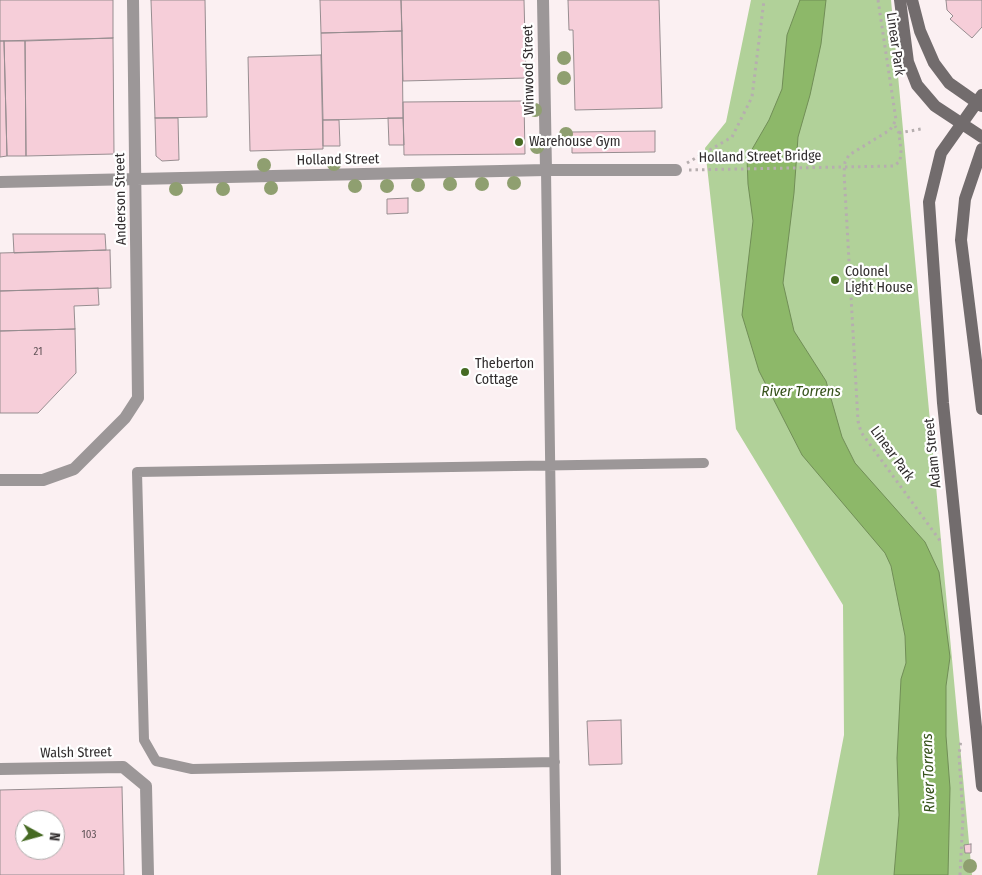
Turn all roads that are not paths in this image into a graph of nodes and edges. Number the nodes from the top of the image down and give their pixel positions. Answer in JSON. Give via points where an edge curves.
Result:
{"nodes":[{"id":1,"x":133,"y":0,"type":"edge"},
{"id":2,"x":543,"y":0,"type":"edge"},
{"id":3,"x":900,"y":0,"type":"edge"},
{"id":4,"x":912,"y":0,"type":"edge"},
{"id":5,"x":980,"y":101,"type":"edge"},
{"id":6,"x":960,"y":124,"type":"junction"},
{"id":7,"x":982,"y":137,"type":"edge"},
{"id":8,"x":982,"y":149,"type":"edge"},
{"id":9,"x":546,"y":170,"type":"junction"},
{"id":10,"x":676,"y":170,"type":"road end"},
{"id":11,"x":136,"y":179,"type":"junction"},
{"id":12,"x":0,"y":182,"type":"edge"},
{"id":13,"x":982,"y":409,"type":"edge"},
{"id":14,"x":704,"y":463,"type":"dead end"},
{"id":15,"x":550,"y":467,"type":"junction"},
{"id":16,"x":0,"y":480,"type":"edge"},
{"id":17,"x":555,"y":762,"type":"junction"},
{"id":18,"x":0,"y":769,"type":"edge"},
{"id":19,"x":982,"y":786,"type":"edge"},
{"id":20,"x":148,"y":875,"type":"edge"},
{"id":21,"x":556,"y":875,"type":"edge"}],
"edges":[{"from":1,"to":11,"type":"street","name":"Anderson Street"},
{"from":2,"to":9,"type":"street","name":"Winwood Street"},
{"from":3,"to":6,"type":"main road","via":[[908,62],[917,86],[935,106]]},
{"from":4,"to":5,"type":"main road","via":[[920,31],[934,63],[949,83]]},
{"from":5,"to":6,"type":"main road","name":"Adam Street"},
{"from":6,"to":7,"type":"main road"},
{"from":6,"to":19,"type":"main road","name":"Adam Street","via":[[941,153],[929,202],[943,403]]},
{"from":8,"to":13,"type":"main road","via":[[965,199],[961,240]]},
{"from":9,"to":10,"type":"street","name":"Holland Street"},
{"from":9,"to":11,"type":"street","name":"Holland Street"},
{"from":9,"to":15,"type":"lane"},
{"from":11,"to":12,"type":"street","name":"Holland Street"},
{"from":11,"to":16,"type":"street","name":"Anderson Street","via":[[138,398],[125,418],[74,469],[43,480]]},
{"from":14,"to":15,"type":"lane"},
{"from":15,"to":17,"type":"lane"},
{"from":15,"to":17,"type":"lane","via":[[137,472],[144,740],[156,761],[192,769]]},
{"from":17,"to":21,"type":"lane"},
{"from":18,"to":20,"type":"street","name":"Walsh Street","via":[[124,767],[146,786]]}]}
